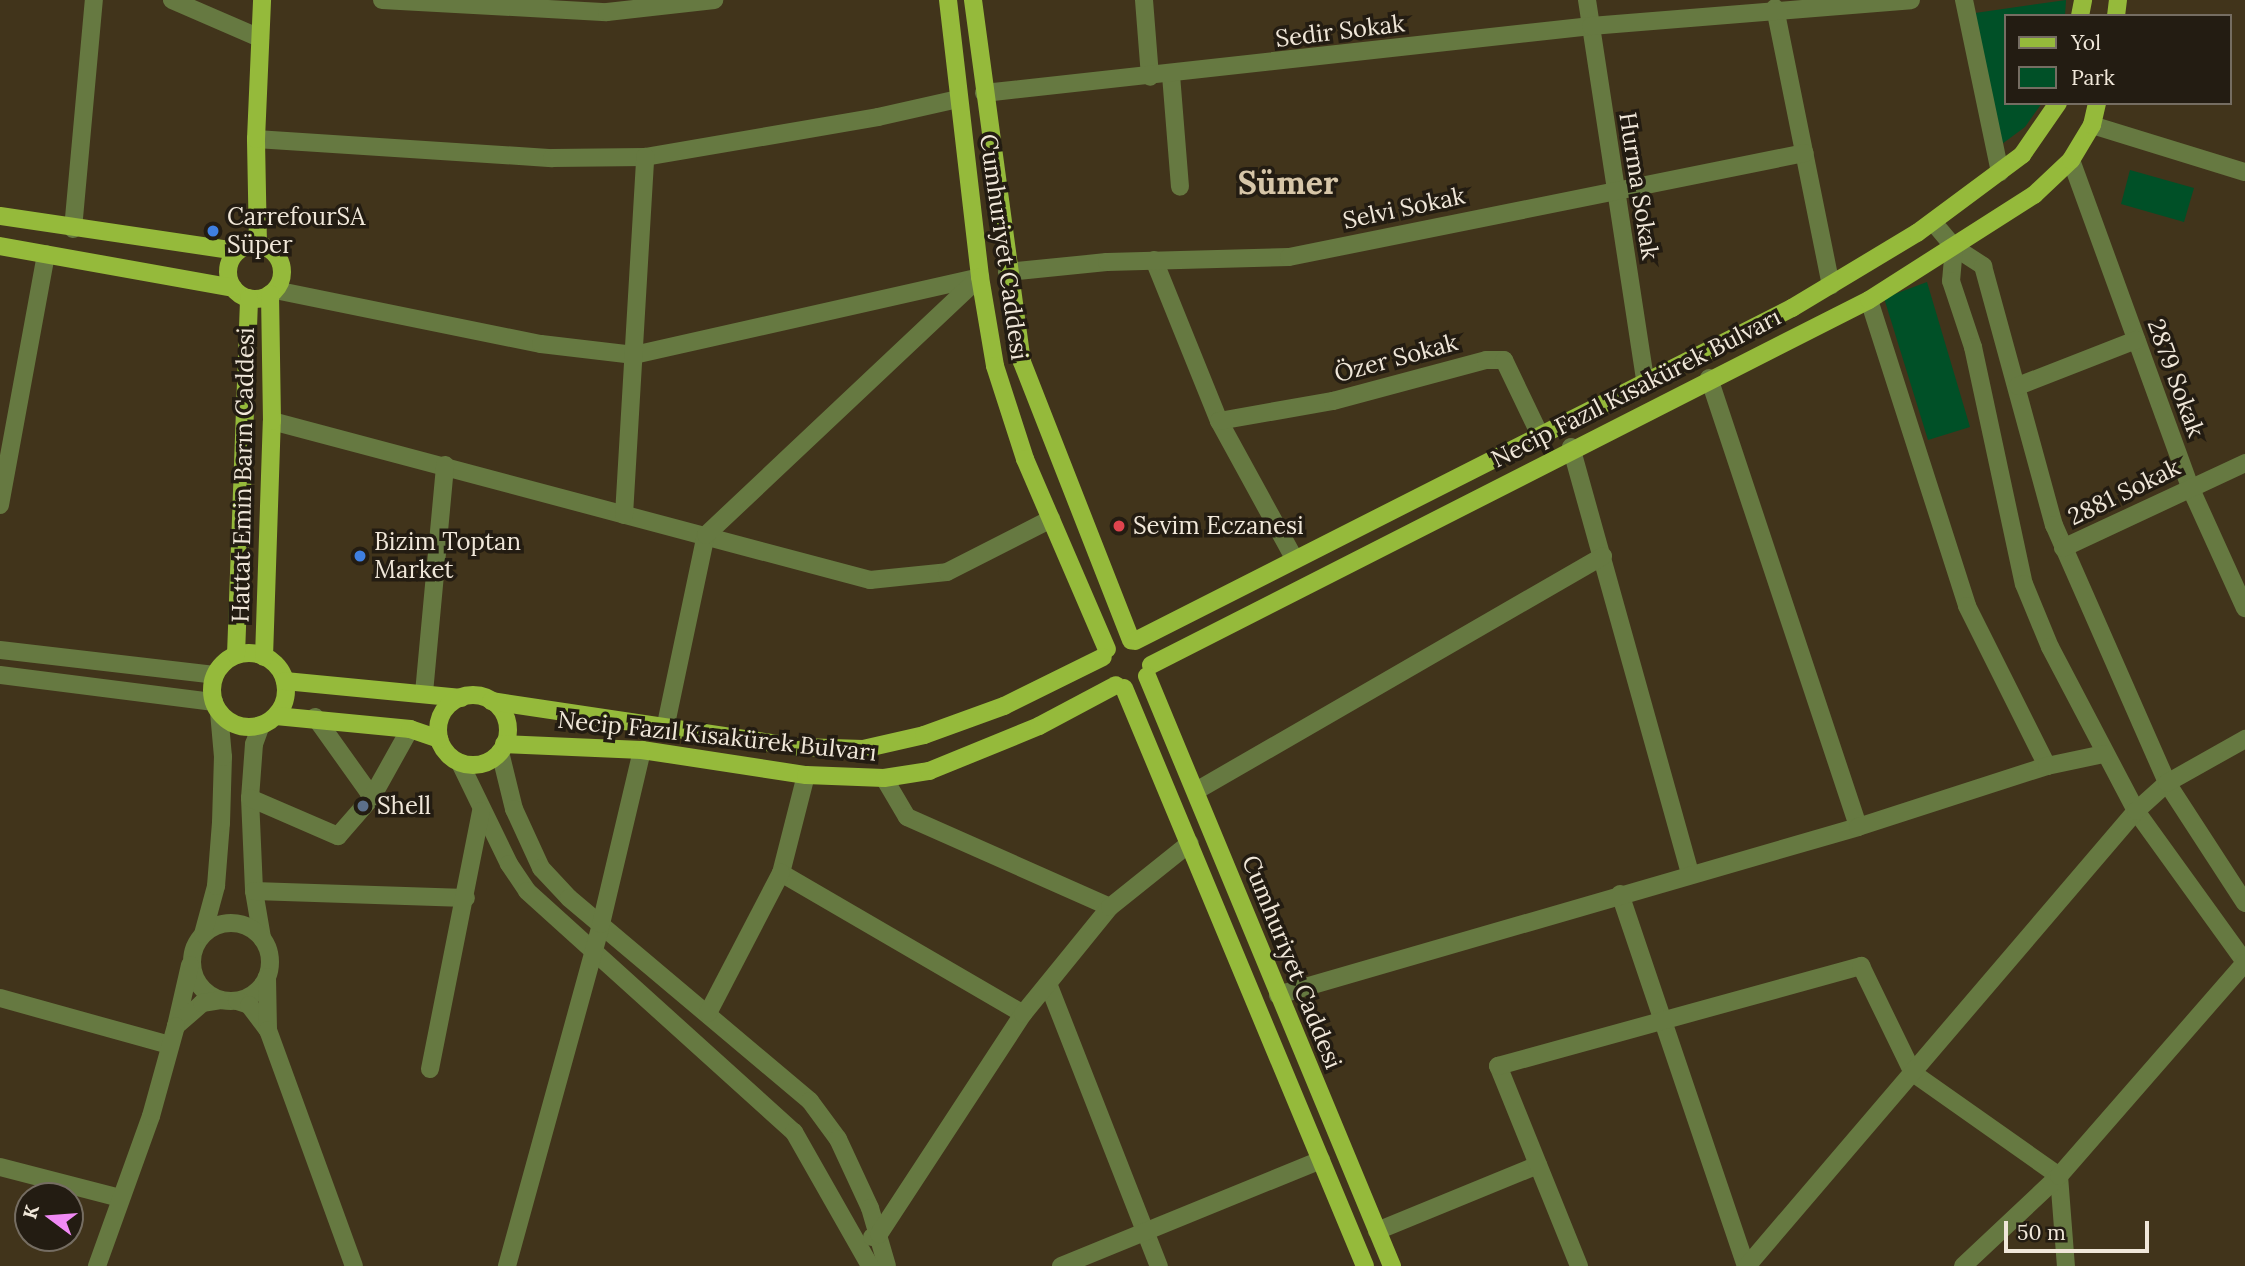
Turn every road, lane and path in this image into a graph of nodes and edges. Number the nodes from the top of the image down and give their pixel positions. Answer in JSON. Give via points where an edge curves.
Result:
{"nodes":[{"id":1,"x":94,"y":0,"type":"edge"},
{"id":2,"x":172,"y":0,"type":"edge"},
{"id":3,"x":262,"y":0,"type":"edge"},
{"id":4,"x":382,"y":0,"type":"edge"},
{"id":5,"x":714,"y":0,"type":"edge"},
{"id":6,"x":948,"y":0,"type":"edge"},
{"id":7,"x":973,"y":0,"type":"edge"},
{"id":8,"x":1144,"y":0,"type":"edge"},
{"id":9,"x":1587,"y":0,"type":"edge"},
{"id":10,"x":1911,"y":0,"type":"edge"},
{"id":11,"x":1964,"y":0,"type":"edge"},
{"id":12,"x":1830,"y":2,"type":"edge"},
{"id":13,"x":607,"y":6,"type":"edge"},
{"id":14,"x":1775,"y":8,"type":"junction"},
{"id":15,"x":1591,"y":26,"type":"junction"},
{"id":16,"x":260,"y":38,"type":"junction"},
{"id":17,"x":1171,"y":75,"type":"junction"},
{"id":18,"x":1150,"y":77,"type":"junction"},
{"id":19,"x":984,"y":93,"type":"junction"},
{"id":20,"x":958,"y":99,"type":"junction"},
{"id":21,"x":2057,"y":105,"type":"edge"},
{"id":22,"x":2097,"y":105,"type":"edge"},
{"id":23,"x":2092,"y":125,"type":"junction"},
{"id":24,"x":256,"y":139,"type":"junction"},
{"id":25,"x":1805,"y":153,"type":"junction"},
{"id":26,"x":645,"y":157,"type":"junction"},
{"id":27,"x":2071,"y":160,"type":"junction"},
{"id":28,"x":2000,"y":172,"type":"junction"},
{"id":29,"x":2245,"y":172,"type":"edge"},
{"id":30,"x":1180,"y":187,"type":"dead end"},
{"id":31,"x":1614,"y":190,"type":"junction"},
{"id":32,"x":0,"y":216,"type":"edge"},
{"id":33,"x":1933,"y":222,"type":"junction"},
{"id":34,"x":73,"y":229,"type":"junction"},
{"id":35,"x":258,"y":244,"type":"junction"},
{"id":36,"x":0,"y":246,"type":"edge"},
{"id":37,"x":1954,"y":247,"type":"junction"},
{"id":38,"x":237,"y":251,"type":"junction"},
{"id":39,"x":47,"y":254,"type":"junction"},
{"id":40,"x":1154,"y":260,"type":"junction"},
{"id":41,"x":1007,"y":272,"type":"junction"},
{"id":42,"x":980,"y":277,"type":"junction"},
{"id":43,"x":1831,"y":285,"type":"junction"},
{"id":44,"x":233,"y":288,"type":"junction"},
{"id":45,"x":272,"y":292,"type":"junction"},
{"id":46,"x":249,"y":298,"type":"junction"},
{"id":47,"x":1869,"y":300,"type":"junction"},
{"id":48,"x":2136,"y":340,"type":"junction"},
{"id":49,"x":634,"y":355,"type":"junction"},
{"id":50,"x":1709,"y":378,"type":"junction"},
{"id":51,"x":1644,"y":379,"type":"junction"},
{"id":52,"x":2018,"y":386,"type":"junction"},
{"id":53,"x":272,"y":421,"type":"junction"},
{"id":54,"x":1219,"y":421,"type":"junction"},
{"id":55,"x":1540,"y":435,"type":"junction"},
{"id":56,"x":1571,"y":447,"type":"junction"},
{"id":57,"x":4,"y":451,"type":"edge"},
{"id":58,"x":2245,"y":463,"type":"edge"},
{"id":59,"x":445,"y":466,"type":"junction"},
{"id":60,"x":2190,"y":487,"type":"junction"},
{"id":61,"x":0,"y":505,"type":"edge"},
{"id":62,"x":624,"y":515,"type":"junction"},
{"id":63,"x":1051,"y":519,"type":"junction"},
{"id":64,"x":706,"y":535,"type":"junction"},
{"id":65,"x":2063,"y":548,"type":"junction"},
{"id":66,"x":1603,"y":556,"type":"junction"},
{"id":67,"x":1295,"y":560,"type":"junction"},
{"id":68,"x":2245,"y":608,"type":"edge"},
{"id":69,"x":1133,"y":640,"type":"junction"},
{"id":70,"x":0,"y":650,"type":"edge"},
{"id":71,"x":1105,"y":653,"type":"junction"},
{"id":72,"x":236,"y":655,"type":"junction"},
{"id":73,"x":264,"y":657,"type":"junction"},
{"id":74,"x":1149,"y":670,"type":"junction"},
{"id":75,"x":0,"y":675,"type":"edge"},
{"id":76,"x":215,"y":675,"type":"junction"},
{"id":77,"x":285,"y":681,"type":"junction"},
{"id":78,"x":1120,"y":686,"type":"junction"},
{"id":79,"x":424,"y":693,"type":"junction"},
{"id":80,"x":461,"y":698,"type":"junction"},
{"id":81,"x":491,"y":701,"type":"junction"},
{"id":82,"x":216,"y":707,"type":"junction"},
{"id":83,"x":315,"y":717,"type":"junction"},
{"id":84,"x":269,"y":720,"type":"junction"},
{"id":85,"x":666,"y":724,"type":"junction"},
{"id":86,"x":410,"y":729,"type":"junction"},
{"id":87,"x":439,"y":739,"type":"junction"},
{"id":88,"x":2245,"y":739,"type":"edge"},
{"id":89,"x":502,"y":748,"type":"junction"},
{"id":90,"x":642,"y":750,"type":"junction"},
{"id":91,"x":2104,"y":754,"type":"junction"},
{"id":92,"x":460,"y":763,"type":"junction"},
{"id":93,"x":2047,"y":766,"type":"junction"},
{"id":94,"x":806,"y":775,"type":"junction"},
{"id":95,"x":884,"y":778,"type":"junction"},
{"id":96,"x":2167,"y":783,"type":"junction"},
{"id":97,"x":1196,"y":791,"type":"junction"},
{"id":98,"x":372,"y":797,"type":"junction"},
{"id":99,"x":250,"y":798,"type":"junction"},
{"id":100,"x":481,"y":811,"type":"junction"},
{"id":101,"x":2136,"y":811,"type":"junction"},
{"id":102,"x":1858,"y":827,"type":"junction"},
{"id":103,"x":1190,"y":843,"type":"junction"},
{"id":104,"x":781,"y":873,"type":"junction"},
{"id":105,"x":1690,"y":873,"type":"junction"},
{"id":106,"x":254,"y":891,"type":"junction"},
{"id":107,"x":1620,"y":894,"type":"junction"},
{"id":108,"x":466,"y":898,"type":"junction"},
{"id":109,"x":2245,"y":903,"type":"edge"},
{"id":110,"x":1110,"y":907,"type":"junction"},
{"id":111,"x":601,"y":924,"type":"junction"},
{"id":112,"x":203,"y":934,"type":"junction"},
{"id":113,"x":262,"y":938,"type":"junction"},
{"id":114,"x":591,"y":953,"type":"junction"},
{"id":115,"x":191,"y":958,"type":"junction"},
{"id":116,"x":2245,"y":963,"type":"edge"},
{"id":117,"x":267,"y":977,"type":"junction"},
{"id":118,"x":1048,"y":986,"type":"junction"},
{"id":119,"x":1278,"y":995,"type":"junction"},
{"id":120,"x":0,"y":998,"type":"edge"},
{"id":121,"x":229,"y":1000,"type":"junction"},
{"id":122,"x":708,"y":1013,"type":"junction"},
{"id":123,"x":1023,"y":1014,"type":"junction"},
{"id":124,"x":1661,"y":1024,"type":"junction"},
{"id":125,"x":176,"y":1026,"type":"junction"},
{"id":126,"x":268,"y":1030,"type":"junction"},
{"id":127,"x":170,"y":1045,"type":"junction"},
{"id":128,"x":430,"y":1069,"type":"dead end"},
{"id":129,"x":1913,"y":1073,"type":"junction"},
{"id":130,"x":1321,"y":1160,"type":"junction"},
{"id":131,"x":1538,"y":1165,"type":"junction"},
{"id":132,"x":0,"y":1167,"type":"edge"},
{"id":133,"x":2059,"y":1177,"type":"junction"},
{"id":134,"x":120,"y":1198,"type":"junction"},
{"id":135,"x":1377,"y":1230,"type":"junction"},
{"id":136,"x":1149,"y":1232,"type":"junction"},
{"id":137,"x":879,"y":1234,"type":"junction"},
{"id":138,"x":856,"y":1244,"type":"junction"},
{"id":139,"x":508,"y":1265,"type":"edge"},
{"id":140,"x":97,"y":1266,"type":"edge"},
{"id":141,"x":354,"y":1266,"type":"edge"},
{"id":142,"x":870,"y":1266,"type":"edge"},
{"id":143,"x":887,"y":1266,"type":"edge"},
{"id":144,"x":1061,"y":1266,"type":"edge"},
{"id":145,"x":1159,"y":1266,"type":"edge"},
{"id":146,"x":1365,"y":1266,"type":"edge"},
{"id":147,"x":1392,"y":1266,"type":"edge"},
{"id":148,"x":1579,"y":1266,"type":"edge"},
{"id":149,"x":1746,"y":1266,"type":"edge"},
{"id":150,"x":1963,"y":1266,"type":"edge"},
{"id":151,"x":2066,"y":1266,"type":"edge"}],
"edges":[{"from":1,"to":34,"type":"street"},
{"from":2,"to":16,"type":"street"},
{"from":3,"to":16,"type":"main road"},
{"from":4,"to":13,"type":"street"},
{"from":5,"to":13,"type":"street"},
{"from":6,"to":20,"type":"main road","name":"Cumhuriyet Caddesi"},
{"from":7,"to":19,"type":"main road","name":"Cumhuriyet Caddesi"},
{"from":8,"to":18,"type":"street"},
{"from":9,"to":15,"type":"street","name":"Hurma Sokak"},
{"from":10,"to":12,"type":"street","name":"Sedir Sokak"},
{"from":11,"to":28,"type":"street"},
{"from":12,"to":14,"type":"street","name":"Sedir Sokak"},
{"from":14,"to":15,"type":"street","name":"Sedir Sokak"},
{"from":14,"to":25,"type":"street"},
{"from":15,"to":17,"type":"street","name":"Sedir Sokak"},
{"from":15,"to":31,"type":"street","name":"Hurma Sokak"},
{"from":16,"to":24,"type":"main road"},
{"from":17,"to":18,"type":"street","name":"Sedir Sokak"},
{"from":17,"to":30,"type":"street"},
{"from":18,"to":19,"type":"street","name":"Sedir Sokak"},
{"from":19,"to":41,"type":"main road","name":"Cumhuriyet Caddesi"},
{"from":20,"to":26,"type":"street"},
{"from":20,"to":42,"type":"main road","name":"Cumhuriyet Caddesi"},
{"from":21,"to":28,"type":"main road","name":"Necip Fazıl Kısakürek Bulvarı","via":[[2022,155]]},
{"from":22,"to":23,"type":"main road","name":"Necip Fazıl Kısakürek Bulvarı"},
{"from":23,"to":27,"type":"main road","name":"Necip Fazıl Kısakürek Bulvarı"},
{"from":23,"to":29,"type":"street"},
{"from":24,"to":26,"type":"street","via":[[552,158]]},
{"from":24,"to":35,"type":"main road"},
{"from":25,"to":31,"type":"street","name":"Selvi Sokak"},
{"from":25,"to":43,"type":"street"},
{"from":26,"to":49,"type":"street"},
{"from":27,"to":37,"type":"main road","name":"Necip Fazıl Kısakürek Bulvarı","via":[[2034,195]]},
{"from":27,"to":48,"type":"street","name":"2879 Sokak"},
{"from":28,"to":33,"type":"main road","name":"Necip Fazıl Kısakürek Bulvarı"},
{"from":31,"to":40,"type":"street","name":"Selvi Sokak","via":[[1289,257]]},
{"from":31,"to":51,"type":"street","name":"Hurma Sokak"},
{"from":32,"to":34,"type":"main road"},
{"from":33,"to":37,"type":"street"},
{"from":33,"to":43,"type":"main road","name":"Necip Fazıl Kısakürek Bulvarı"},
{"from":34,"to":38,"type":"main road"},
{"from":35,"to":38,"type":"main road"},
{"from":35,"to":45,"type":"main road","via":[[278,259],[282,276]]},
{"from":36,"to":39,"type":"main road"},
{"from":37,"to":47,"type":"main road","name":"Necip Fazıl Kısakürek Bulvarı"},
{"from":37,"to":52,"type":"street","via":[[1983,266]]},
{"from":37,"to":91,"type":"street","via":[[1951,281],[1973,347],[2024,584]]},
{"from":38,"to":44,"type":"main road","via":[[228,272]]},
{"from":39,"to":44,"type":"main road"},
{"from":39,"to":57,"type":"street"},
{"from":40,"to":41,"type":"street","name":"Selvi Sokak"},
{"from":40,"to":54,"type":"street"},
{"from":41,"to":69,"type":"main road","name":"Cumhuriyet Caddesi","via":[[1022,362]]},
{"from":42,"to":49,"type":"street"},
{"from":42,"to":63,"type":"main road","name":"Cumhuriyet Caddesi","via":[[995,366]]},
{"from":42,"to":64,"type":"street"},
{"from":43,"to":51,"type":"main road","name":"Necip Fazıl Kısakürek Bulvarı"},
{"from":44,"to":46,"type":"main road"},
{"from":45,"to":46,"type":"main road"},
{"from":45,"to":49,"type":"street","via":[[541,344]]},
{"from":45,"to":53,"type":"main road","name":"Hattat Emin Barın Caddesi"},
{"from":46,"to":72,"type":"main road","name":"Hattat Emin Barın Caddesi"},
{"from":47,"to":50,"type":"main road","name":"Necip Fazıl Kısakürek Bulvarı"},
{"from":47,"to":93,"type":"street","via":[[1967,607]]},
{"from":48,"to":52,"type":"street"},
{"from":48,"to":60,"type":"street","name":"2879 Sokak"},
{"from":49,"to":62,"type":"street"},
{"from":50,"to":56,"type":"main road","name":"Necip Fazıl Kısakürek Bulvarı"},
{"from":50,"to":102,"type":"street"},
{"from":51,"to":55,"type":"main road","name":"Necip Fazıl Kısakürek Bulvarı"},
{"from":52,"to":65,"type":"street"},
{"from":53,"to":59,"type":"street"},
{"from":53,"to":73,"type":"main road","name":"Hattat Emin Barın Caddesi"},
{"from":54,"to":55,"type":"street","name":"Özer Sokak","via":[[1333,401],[1486,360],[1504,360]]},
{"from":54,"to":67,"type":"street"},
{"from":55,"to":67,"type":"main road","name":"Necip Fazıl Kısakürek Bulvarı"},
{"from":56,"to":66,"type":"street"},
{"from":56,"to":74,"type":"main road","name":"Necip Fazıl Kısakürek Bulvarı"},
{"from":57,"to":61,"type":"street"},
{"from":58,"to":60,"type":"street","name":"2881 Sokak"},
{"from":59,"to":62,"type":"street"},
{"from":59,"to":79,"type":"street"},
{"from":60,"to":65,"type":"street","name":"2881 Sokak"},
{"from":60,"to":68,"type":"street","name":"2879 Sokak"},
{"from":62,"to":64,"type":"street"},
{"from":63,"to":64,"type":"street","via":[[947,572],[870,580]]},
{"from":63,"to":71,"type":"main road","name":"Cumhuriyet Caddesi"},
{"from":64,"to":85,"type":"street"},
{"from":65,"to":96,"type":"street"},
{"from":66,"to":97,"type":"street"},
{"from":66,"to":105,"type":"street"},
{"from":67,"to":69,"type":"main road","name":"Necip Fazıl Kısakürek Bulvarı"},
{"from":69,"to":71,"type":"main road","via":[[1120,640]]},
{"from":69,"to":74,"type":"main road","via":[[1147,650]]},
{"from":70,"to":76,"type":"street"},
{"from":71,"to":78,"type":"main road","via":[[1105,673]]},
{"from":71,"to":85,"type":"main road","name":"Necip Fazıl Kısakürek Bulvarı","via":[[1004,706],[924,735],[863,749],[800,747]]},
{"from":72,"to":73,"type":"main road"},
{"from":72,"to":76,"type":"main road"},
{"from":73,"to":77,"type":"main road","via":[[276,665]]},
{"from":74,"to":78,"type":"main road","via":[[1139,684]]},
{"from":74,"to":97,"type":"main road","name":"Cumhuriyet Caddesi"},
{"from":75,"to":82,"type":"street"},
{"from":76,"to":82,"type":"main road"},
{"from":77,"to":79,"type":"main road"},
{"from":77,"to":84,"type":"main road","via":[[286,694]]},
{"from":78,"to":95,"type":"main road","name":"Necip Fazıl Kısakürek Bulvarı","via":[[929,771]]},
{"from":78,"to":103,"type":"main road","name":"Cumhuriyet Caddesi"},
{"from":79,"to":80,"type":"main road"},
{"from":80,"to":81,"type":"main road","via":[[477,696]]},
{"from":80,"to":87,"type":"main road","via":[[441,717]]},
{"from":81,"to":85,"type":"main road","name":"Necip Fazıl Kısakürek Bulvarı"},
{"from":81,"to":89,"type":"main road","via":[[505,719]]},
{"from":82,"to":84,"type":"main road","via":[[238,726]]},
{"from":82,"to":112,"type":"street","via":[[223,757],[221,823],[216,886]]},
{"from":83,"to":84,"type":"main road"},
{"from":83,"to":86,"type":"main road"},
{"from":83,"to":98,"type":"street"},
{"from":84,"to":99,"type":"street","via":[[254,744]]},
{"from":86,"to":87,"type":"main road"},
{"from":86,"to":98,"type":"street"},
{"from":87,"to":92,"type":"main road","via":[[448,755]]},
{"from":88,"to":96,"type":"street"},
{"from":89,"to":90,"type":"main road","name":"Necip Fazıl Kısakürek Bulvarı"},
{"from":89,"to":92,"type":"main road","via":[[483,763]]},
{"from":89,"to":111,"type":"street","via":[[517,819],[541,868]]},
{"from":90,"to":94,"type":"main road","name":"Necip Fazıl Kısakürek Bulvarı"},
{"from":90,"to":111,"type":"street"},
{"from":91,"to":93,"type":"street"},
{"from":91,"to":101,"type":"street"},
{"from":92,"to":100,"type":"street"},
{"from":93,"to":102,"type":"street"},
{"from":94,"to":95,"type":"main road","name":"Necip Fazıl Kısakürek Bulvarı"},
{"from":94,"to":104,"type":"street"},
{"from":95,"to":110,"type":"street","via":[[907,817]]},
{"from":96,"to":101,"type":"street"},
{"from":96,"to":109,"type":"street"},
{"from":97,"to":119,"type":"main road","name":"Cumhuriyet Caddesi"},
{"from":98,"to":99,"type":"street","via":[[338,836]]},
{"from":99,"to":106,"type":"street"},
{"from":100,"to":108,"type":"street"},
{"from":100,"to":114,"type":"street","via":[[527,891]]},
{"from":101,"to":116,"type":"street"},
{"from":101,"to":129,"type":"street"},
{"from":102,"to":105,"type":"street"},
{"from":103,"to":110,"type":"street"},
{"from":103,"to":130,"type":"main road","name":"Cumhuriyet Caddesi"},
{"from":104,"to":122,"type":"street"},
{"from":104,"to":123,"type":"street"},
{"from":105,"to":107,"type":"street"},
{"from":106,"to":108,"type":"street"},
{"from":106,"to":113,"type":"street"},
{"from":107,"to":119,"type":"street"},
{"from":107,"to":124,"type":"street"},
{"from":108,"to":128,"type":"street"},
{"from":110,"to":118,"type":"street"},
{"from":111,"to":114,"type":"street"},
{"from":111,"to":122,"type":"street"},
{"from":112,"to":113,"type":"street","via":[[227,922],[240,923]]},
{"from":112,"to":115,"type":"street"},
{"from":113,"to":117,"type":"street","via":[[270,957]]},
{"from":114,"to":138,"type":"street","via":[[794,1132]]},
{"from":114,"to":139,"type":"street"},
{"from":115,"to":121,"type":"street","via":[[202,989]]},
{"from":115,"to":125,"type":"street"},
{"from":116,"to":133,"type":"street"},
{"from":117,"to":121,"type":"street","via":[[255,993]]},
{"from":117,"to":126,"type":"street"},
{"from":118,"to":123,"type":"street"},
{"from":118,"to":136,"type":"street"},
{"from":119,"to":135,"type":"main road","name":"Cumhuriyet Caddesi"},
{"from":120,"to":127,"type":"street"},
{"from":121,"to":125,"type":"street","via":[[202,1003]]},
{"from":121,"to":126,"type":"street","via":[[249,1005]]},
{"from":122,"to":137,"type":"street","via":[[810,1101],[838,1139]]},
{"from":123,"to":137,"type":"street"},
{"from":124,"to":129,"type":"street","via":[[1861,967]]},
{"from":124,"to":131,"type":"street","via":[[1498,1066]]},
{"from":124,"to":149,"type":"street"},
{"from":125,"to":127,"type":"street"},
{"from":126,"to":141,"type":"street"},
{"from":127,"to":134,"type":"street","via":[[151,1116]]},
{"from":129,"to":133,"type":"street"},
{"from":129,"to":149,"type":"street"},
{"from":130,"to":136,"type":"street"},
{"from":130,"to":146,"type":"main road","name":"Cumhuriyet Caddesi"},
{"from":131,"to":135,"type":"street"},
{"from":131,"to":148,"type":"street"},
{"from":132,"to":134,"type":"street"},
{"from":133,"to":150,"type":"street"},
{"from":133,"to":151,"type":"street"},
{"from":134,"to":140,"type":"street"},
{"from":135,"to":147,"type":"main road","name":"Cumhuriyet Caddesi"},
{"from":136,"to":144,"type":"street"},
{"from":136,"to":145,"type":"street"},
{"from":137,"to":138,"type":"street"},
{"from":137,"to":143,"type":"street"},
{"from":138,"to":142,"type":"street"}]}
